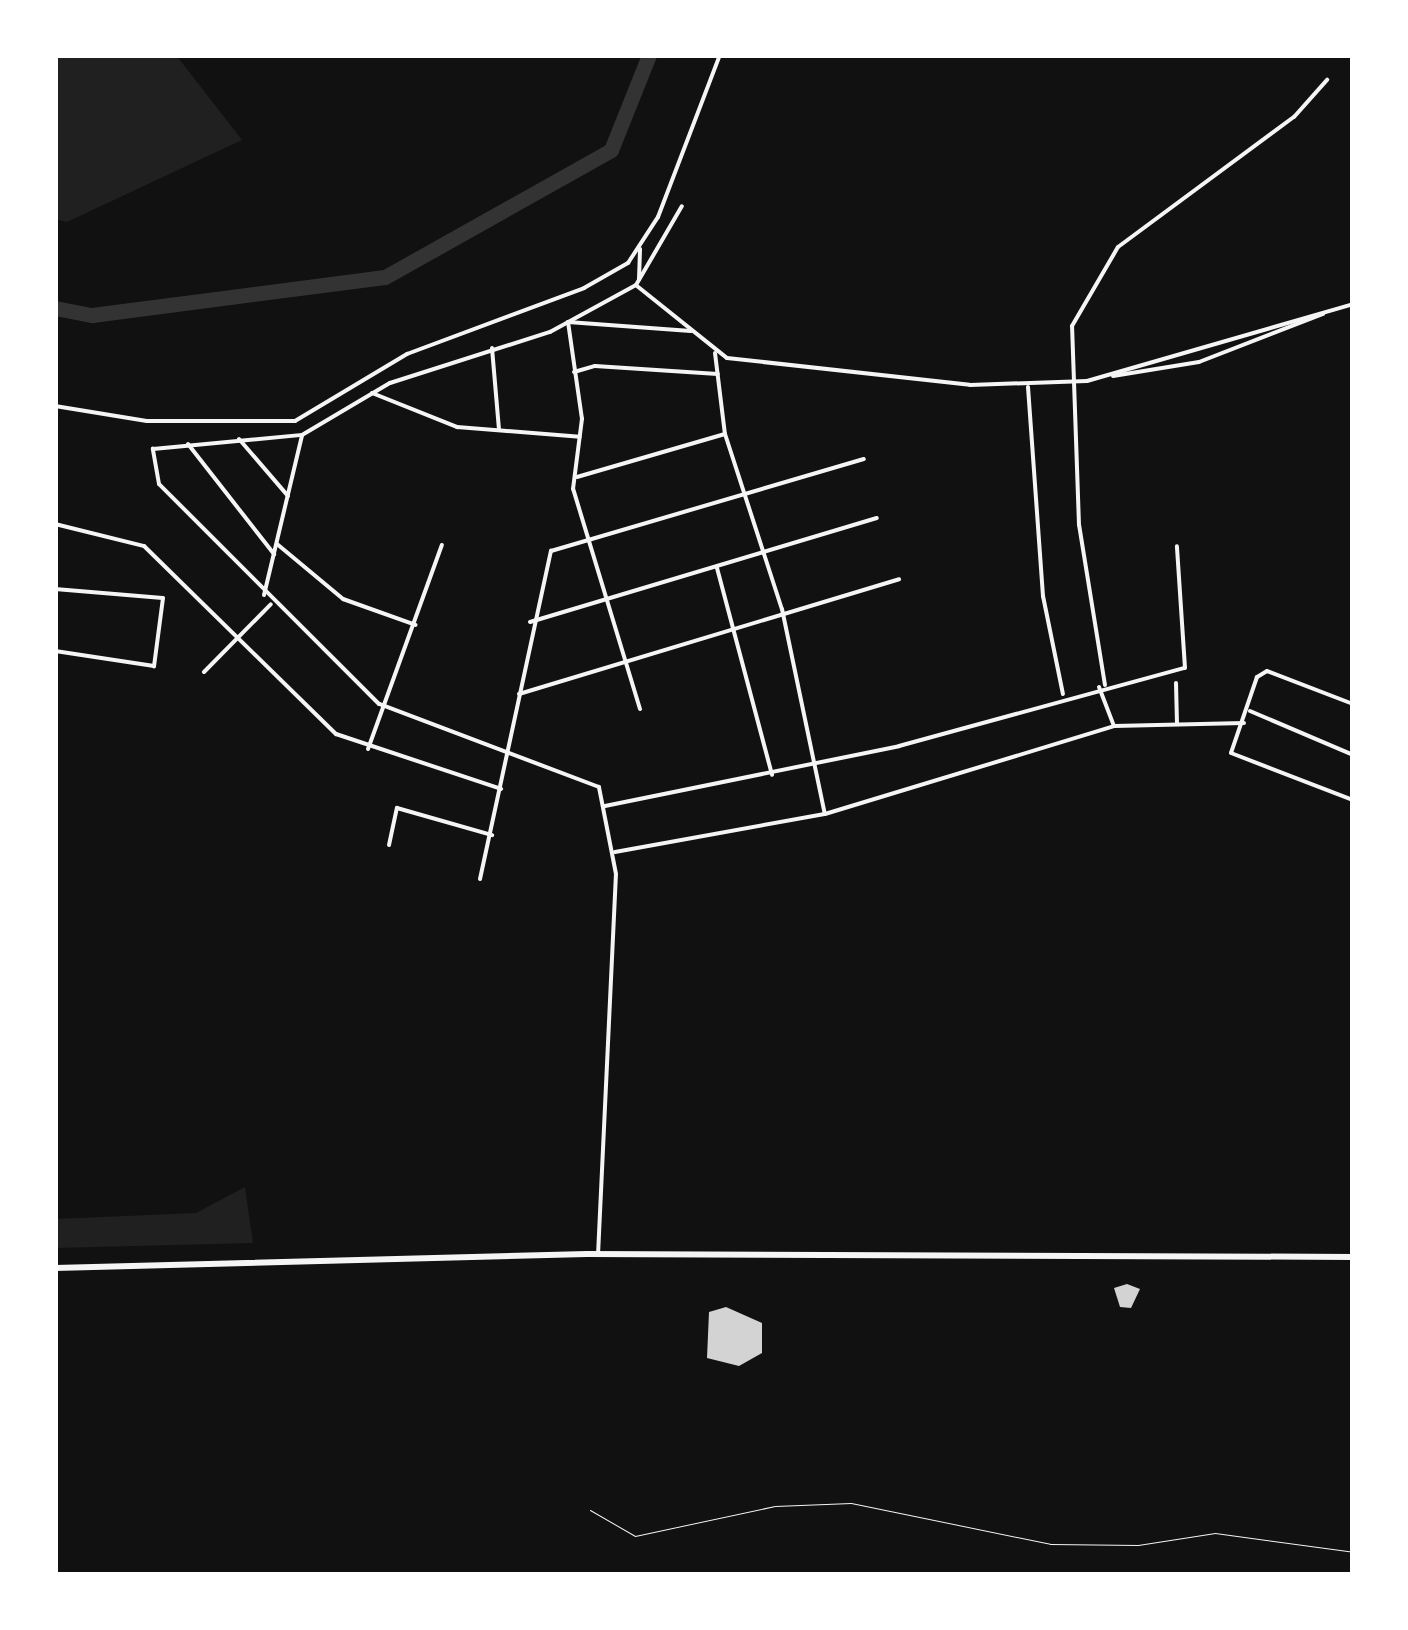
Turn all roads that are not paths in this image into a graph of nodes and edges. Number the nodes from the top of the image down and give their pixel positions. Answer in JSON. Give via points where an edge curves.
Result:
{"nodes":[{"id":1,"x":720,"y":55,"type":"edge"},
{"id":2,"x":1327,"y":80,"type":"dead end"},
{"id":3,"x":682,"y":206,"type":"dead end"},
{"id":4,"x":640,"y":244,"type":"junction"},
{"id":5,"x":637,"y":283,"type":"junction"},
{"id":6,"x":1353,"y":304,"type":"edge"},
{"id":7,"x":1328,"y":312,"type":"junction"},
{"id":8,"x":568,"y":322,"type":"junction"},
{"id":9,"x":691,"y":331,"type":"junction"},
{"id":10,"x":492,"y":348,"type":"junction"},
{"id":11,"x":715,"y":353,"type":"junction"},
{"id":12,"x":574,"y":372,"type":"junction"},
{"id":13,"x":718,"y":374,"type":"junction"},
{"id":14,"x":1104,"y":377,"type":"junction"},
{"id":15,"x":1071,"y":384,"type":"junction"},
{"id":16,"x":1028,"y":386,"type":"junction"},
{"id":17,"x":372,"y":393,"type":"junction"},
{"id":18,"x":55,"y":406,"type":"edge"},
{"id":19,"x":499,"y":430,"type":"junction"},
{"id":20,"x":725,"y":434,"type":"junction"},
{"id":21,"x":302,"y":435,"type":"junction"},
{"id":22,"x":580,"y":437,"type":"junction"},
{"id":23,"x":239,"y":439,"type":"junction"},
{"id":24,"x":188,"y":444,"type":"junction"},
{"id":25,"x":864,"y":459,"type":"dead end"},
{"id":26,"x":577,"y":476,"type":"junction"},
{"id":27,"x":744,"y":493,"type":"junction"},
{"id":28,"x":288,"y":496,"type":"junction"},
{"id":29,"x":877,"y":518,"type":"dead end"},
{"id":30,"x":55,"y":524,"type":"edge"},
{"id":31,"x":588,"y":540,"type":"junction"},
{"id":32,"x":277,"y":544,"type":"junction"},
{"id":33,"x":442,"y":544,"type":"dead end"},
{"id":34,"x":1177,"y":546,"type":"dead end"},
{"id":35,"x":763,"y":553,"type":"junction"},
{"id":36,"x":274,"y":555,"type":"junction"},
{"id":37,"x":717,"y":568,"type":"junction"},
{"id":38,"x":899,"y":579,"type":"dead end"},
{"id":39,"x":55,"y":590,"type":"edge"},
{"id":40,"x":264,"y":596,"type":"junction"},
{"id":41,"x":607,"y":602,"type":"junction"},
{"id":42,"x":272,"y":603,"type":"junction"},
{"id":43,"x":782,"y":609,"type":"junction"},
{"id":44,"x":530,"y":622,"type":"junction"},
{"id":45,"x":416,"y":624,"type":"junction"},
{"id":46,"x":736,"y":624,"type":"junction"},
{"id":47,"x":234,"y":639,"type":"junction"},
{"id":48,"x":55,"y":651,"type":"edge"},
{"id":49,"x":627,"y":661,"type":"junction"},
{"id":50,"x":204,"y":672,"type":"dead end"},
{"id":51,"x":1176,"y":684,"type":"dead end"},
{"id":52,"x":1102,"y":686,"type":"junction"},
{"id":53,"x":519,"y":694,"type":"junction"},
{"id":54,"x":1063,"y":696,"type":"junction"},
{"id":55,"x":379,"y":704,"type":"junction"},
{"id":56,"x":1353,"y":704,"type":"edge"},
{"id":57,"x":640,"y":709,"type":"dead end"},
{"id":58,"x":1250,"y":711,"type":"junction"},
{"id":59,"x":1244,"y":723,"type":"junction"},
{"id":60,"x":1177,"y":725,"type":"junction"},
{"id":61,"x":1114,"y":726,"type":"junction"},
{"id":62,"x":368,"y":749,"type":"junction"},
{"id":63,"x":1353,"y":755,"type":"edge"},
{"id":64,"x":506,"y":757,"type":"junction"},
{"id":65,"x":816,"y":765,"type":"junction"},
{"id":66,"x":772,"y":774,"type":"junction"},
{"id":67,"x":501,"y":789,"type":"junction"},
{"id":68,"x":1353,"y":800,"type":"edge"},
{"id":69,"x":605,"y":806,"type":"junction"},
{"id":70,"x":826,"y":814,"type":"junction"},
{"id":71,"x":492,"y":834,"type":"junction"},
{"id":72,"x":389,"y":845,"type":"dead end"},
{"id":73,"x":614,"y":852,"type":"junction"},
{"id":74,"x":480,"y":880,"type":"dead end"},
{"id":75,"x":598,"y":1256,"type":"junction"},
{"id":76,"x":1353,"y":1257,"type":"edge"},
{"id":77,"x":55,"y":1268,"type":"edge"},
{"id":78,"x":590,"y":1510,"type":"dead end"},
{"id":79,"x":1353,"y":1552,"type":"edge"}],
"edges":[{"from":1,"to":4,"type":"street"},
{"from":2,"to":15,"type":"street","via":[[1294,117],[1110,256],[1072,326]]},
{"from":3,"to":5,"type":"street"},
{"from":4,"to":5,"type":"street"},
{"from":4,"to":18,"type":"street","via":[[628,263],[584,288],[407,354],[295,420],[147,421]]},
{"from":5,"to":8,"type":"street"},
{"from":5,"to":9,"type":"street"},
{"from":6,"to":7,"type":"street"},
{"from":7,"to":14,"type":"street"},
{"from":7,"to":14,"type":"street","via":[[1199,362]]},
{"from":8,"to":9,"type":"street"},
{"from":8,"to":10,"type":"street"},
{"from":8,"to":12,"type":"street"},
{"from":9,"to":11,"type":"street"},
{"from":10,"to":17,"type":"street"},
{"from":10,"to":19,"type":"street"},
{"from":11,"to":13,"type":"street"},
{"from":11,"to":16,"type":"street","via":[[862,378]]},
{"from":12,"to":13,"type":"street","via":[[595,366]]},
{"from":12,"to":22,"type":"street"},
{"from":13,"to":20,"type":"street"},
{"from":14,"to":15,"type":"street"},
{"from":15,"to":16,"type":"street"},
{"from":15,"to":52,"type":"street","via":[[1078,525]]},
{"from":16,"to":54,"type":"street","via":[[1043,596]]},
{"from":17,"to":19,"type":"street","via":[[457,426]]},
{"from":17,"to":21,"type":"street"},
{"from":19,"to":22,"type":"street"},
{"from":20,"to":26,"type":"street"},
{"from":20,"to":27,"type":"street"},
{"from":21,"to":23,"type":"street"},
{"from":21,"to":28,"type":"street"},
{"from":22,"to":26,"type":"street"},
{"from":23,"to":24,"type":"street"},
{"from":23,"to":28,"type":"street"},
{"from":24,"to":36,"type":"street"},
{"from":24,"to":40,"type":"street","via":[[154,449],[159,484]]},
{"from":25,"to":27,"type":"street"},
{"from":26,"to":31,"type":"street"},
{"from":27,"to":31,"type":"street"},
{"from":27,"to":35,"type":"street"},
{"from":28,"to":32,"type":"street"},
{"from":29,"to":35,"type":"street"},
{"from":30,"to":47,"type":"street","via":[[132,537]]},
{"from":31,"to":41,"type":"street"},
{"from":31,"to":44,"type":"street","via":[[551,550]]},
{"from":32,"to":36,"type":"street"},
{"from":32,"to":45,"type":"street","via":[[343,599]]},
{"from":33,"to":45,"type":"street"},
{"from":34,"to":52,"type":"street","via":[[1185,668]]},
{"from":35,"to":37,"type":"street"},
{"from":35,"to":43,"type":"street"},
{"from":36,"to":40,"type":"street"},
{"from":37,"to":41,"type":"street"},
{"from":37,"to":46,"type":"street"},
{"from":38,"to":43,"type":"street"},
{"from":39,"to":48,"type":"street","via":[[164,598],[154,666]]},
{"from":40,"to":42,"type":"street"},
{"from":41,"to":44,"type":"street"},
{"from":41,"to":49,"type":"street"},
{"from":42,"to":47,"type":"street"},
{"from":42,"to":55,"type":"street"},
{"from":43,"to":46,"type":"street"},
{"from":43,"to":65,"type":"street"},
{"from":44,"to":53,"type":"street"},
{"from":45,"to":55,"type":"street"},
{"from":46,"to":49,"type":"street"},
{"from":46,"to":66,"type":"street"},
{"from":47,"to":50,"type":"street"},
{"from":47,"to":62,"type":"street","via":[[313,715]]},
{"from":49,"to":53,"type":"street"},
{"from":49,"to":57,"type":"street"},
{"from":51,"to":60,"type":"street"},
{"from":52,"to":54,"type":"street"},
{"from":52,"to":61,"type":"street"},
{"from":53,"to":64,"type":"street"},
{"from":54,"to":65,"type":"street"},
{"from":55,"to":62,"type":"street"},
{"from":55,"to":64,"type":"street"},
{"from":56,"to":58,"type":"street","via":[[1267,671],[1256,676]]},
{"from":58,"to":59,"type":"street"},
{"from":58,"to":63,"type":"street"},
{"from":59,"to":60,"type":"street"},
{"from":59,"to":68,"type":"street","via":[[1231,753]]},
{"from":60,"to":61,"type":"street"},
{"from":61,"to":70,"type":"street"},
{"from":62,"to":67,"type":"street"},
{"from":64,"to":67,"type":"street"},
{"from":64,"to":69,"type":"street","via":[[584,775]]},
{"from":65,"to":66,"type":"street"},
{"from":65,"to":70,"type":"street"},
{"from":66,"to":69,"type":"street"},
{"from":67,"to":71,"type":"street"},
{"from":69,"to":73,"type":"street"},
{"from":70,"to":73,"type":"street"},
{"from":71,"to":72,"type":"street","via":[[397,808]]},
{"from":71,"to":74,"type":"street"},
{"from":73,"to":75,"type":"street"},
{"from":75,"to":76,"type":"highway"},
{"from":75,"to":77,"type":"highway"},
{"from":78,"to":79,"type":"lane","via":[[624,1535],[774,1506],[850,1503],[1050,1544],[1138,1545],[1215,1533]]}]}
